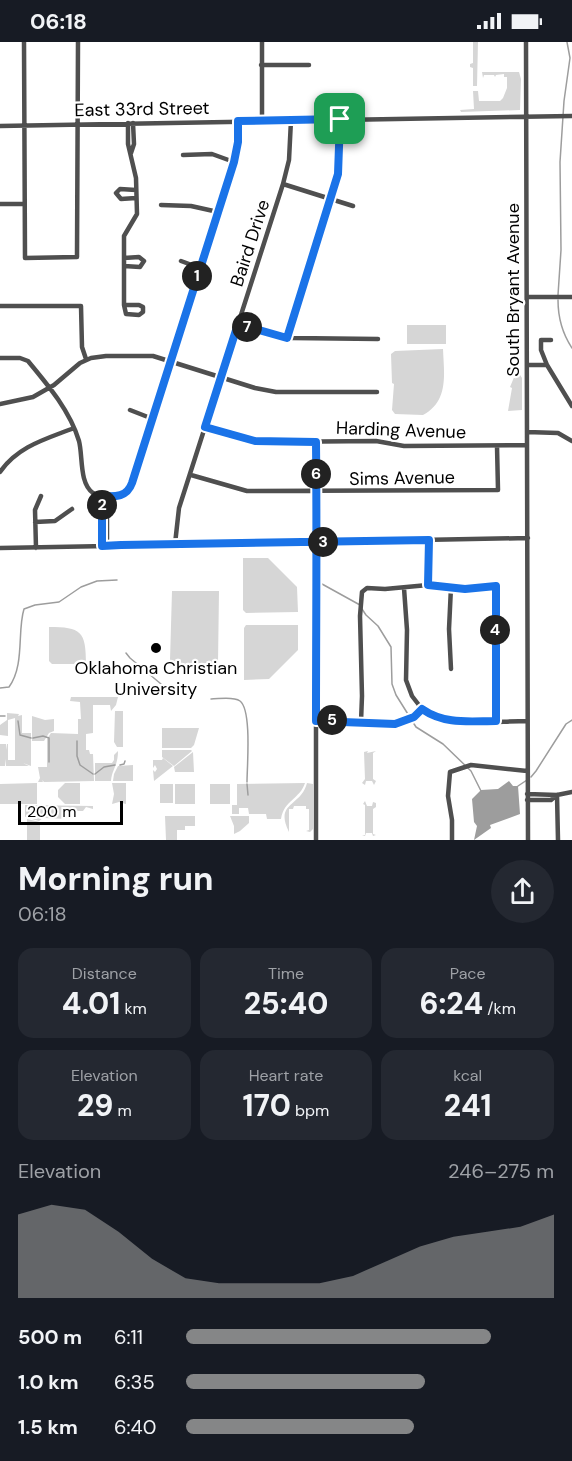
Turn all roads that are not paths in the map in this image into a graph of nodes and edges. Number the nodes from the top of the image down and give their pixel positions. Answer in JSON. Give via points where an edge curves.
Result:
{"nodes":[{"id":1,"x":24,"y":42,"type":"edge"},
{"id":2,"x":78,"y":42,"type":"edge"},
{"id":3,"x":262,"y":42,"type":"edge"},
{"id":4,"x":526,"y":42,"type":"edge"},
{"id":5,"x":261,"y":65,"type":"junction"},
{"id":6,"x":309,"y":65,"type":"dead end"},
{"id":7,"x":526,"y":116,"type":"junction"},
{"id":8,"x":572,"y":116,"type":"edge"},
{"id":9,"x":340,"y":119,"type":"junction"},
{"id":10,"x":291,"y":120,"type":"junction"},
{"id":11,"x":238,"y":121,"type":"junction"},
{"id":12,"x":262,"y":121,"type":"junction"},
{"id":13,"x":131,"y":123,"type":"junction"},
{"id":14,"x":77,"y":124,"type":"junction"},
{"id":15,"x":24,"y":125,"type":"junction"},
{"id":16,"x":0,"y":126,"type":"edge"},
{"id":17,"x":183,"y":155,"type":"dead end"},
{"id":18,"x":234,"y":162,"type":"junction"},
{"id":19,"x":283,"y":184,"type":"junction"},
{"id":20,"x":136,"y":190,"type":"junction"},
{"id":21,"x":136,"y":198,"type":"junction"},
{"id":22,"x":331,"y":200,"type":"junction"},
{"id":23,"x":0,"y":204,"type":"edge"},
{"id":24,"x":24,"y":204,"type":"junction"},
{"id":25,"x":161,"y":205,"type":"dead end"},
{"id":26,"x":353,"y":206,"type":"dead end"},
{"id":27,"x":218,"y":212,"type":"junction"},
{"id":28,"x":124,"y":258,"type":"junction"},
{"id":29,"x":181,"y":261,"type":"dead end"},
{"id":30,"x":124,"y":266,"type":"junction"},
{"id":31,"x":200,"y":268,"type":"junction"},
{"id":32,"x":527,"y":297,"type":"junction"},
{"id":33,"x":572,"y":297,"type":"edge"},
{"id":34,"x":0,"y":306,"type":"edge"},
{"id":35,"x":124,"y":306,"type":"dead end"},
{"id":36,"x":238,"y":324,"type":"junction"},
{"id":37,"x":287,"y":338,"type":"junction"},
{"id":38,"x":378,"y":339,"type":"dead end"},
{"id":39,"x":551,"y":340,"type":"dead end"},
{"id":40,"x":0,"y":358,"type":"edge"},
{"id":41,"x":86,"y":359,"type":"junction"},
{"id":42,"x":171,"y":361,"type":"junction"},
{"id":43,"x":547,"y":364,"type":"junction"},
{"id":44,"x":527,"y":365,"type":"junction"},
{"id":45,"x":221,"y":377,"type":"junction"},
{"id":46,"x":49,"y":388,"type":"junction"},
{"id":47,"x":377,"y":392,"type":"dead end"},
{"id":48,"x":0,"y":404,"type":"edge"},
{"id":49,"x":572,"y":406,"type":"edge"},
{"id":50,"x":130,"y":410,"type":"dead end"},
{"id":51,"x":153,"y":419,"type":"junction"},
{"id":52,"x":205,"y":427,"type":"junction"},
{"id":53,"x":74,"y":428,"type":"junction"},
{"id":54,"x":527,"y":432,"type":"junction"},
{"id":55,"x":572,"y":441,"type":"edge"},
{"id":56,"x":316,"y":442,"type":"junction"},
{"id":57,"x":527,"y":445,"type":"junction"},
{"id":58,"x":497,"y":446,"type":"junction"},
{"id":59,"x":0,"y":460,"type":"edge"},
{"id":60,"x":5,"y":464,"type":"junction"},
{"id":61,"x":0,"y":472,"type":"edge"},
{"id":62,"x":191,"y":475,"type":"junction"},
{"id":63,"x":316,"y":492,"type":"junction"},
{"id":64,"x":41,"y":496,"type":"dead end"},
{"id":65,"x":105,"y":496,"type":"junction"},
{"id":66,"x":72,"y":509,"type":"dead end"},
{"id":67,"x":35,"y":522,"type":"junction"},
{"id":68,"x":528,"y":538,"type":"junction"},
{"id":69,"x":429,"y":540,"type":"junction"},
{"id":70,"x":316,"y":543,"type":"junction"},
{"id":71,"x":175,"y":544,"type":"junction"},
{"id":72,"x":105,"y":546,"type":"junction"},
{"id":73,"x":0,"y":548,"type":"edge"},
{"id":74,"x":36,"y":548,"type":"junction"},
{"id":75,"x":428,"y":585,"type":"junction"},
{"id":76,"x":451,"y":587,"type":"junction"},
{"id":77,"x":404,"y":588,"type":"junction"},
{"id":78,"x":451,"y":669,"type":"dead end"},
{"id":79,"x":422,"y":709,"type":"junction"},
{"id":80,"x":316,"y":721,"type":"junction"},
{"id":81,"x":496,"y":721,"type":"junction"},
{"id":82,"x":527,"y":721,"type":"junction"},
{"id":83,"x":361,"y":722,"type":"junction"},
{"id":84,"x":527,"y":771,"type":"junction"},
{"id":85,"x":572,"y":792,"type":"edge"},
{"id":86,"x":558,"y":795,"type":"junction"},
{"id":87,"x":527,"y":797,"type":"junction"},
{"id":88,"x":316,"y":840,"type":"edge"},
{"id":89,"x":452,"y":840,"type":"edge"},
{"id":90,"x":528,"y":840,"type":"edge"},
{"id":91,"x":558,"y":840,"type":"edge"}],
"edges":[{"from":1,"to":15,"type":"street"},
{"from":2,"to":14,"type":"street"},
{"from":3,"to":5,"type":"street"},
{"from":4,"to":7,"type":"street","name":"South Bryant Avenue"},
{"from":5,"to":6,"type":"street"},
{"from":5,"to":12,"type":"street"},
{"from":7,"to":8,"type":"street","name":"East 33rd Street"},
{"from":7,"to":9,"type":"street","name":"East 33rd Street"},
{"from":7,"to":32,"type":"street","name":"South Bryant Avenue"},
{"from":9,"to":10,"type":"street","name":"East 33rd Street"},
{"from":9,"to":22,"type":"street","via":[[339,168]]},
{"from":10,"to":12,"type":"street","name":"East 33rd Street"},
{"from":10,"to":19,"type":"street","name":"Baird Drive"},
{"from":11,"to":12,"type":"street","name":"East 33rd Street"},
{"from":11,"to":13,"type":"street","name":"East 33rd Street"},
{"from":11,"to":18,"type":"street"},
{"from":13,"to":14,"type":"street","name":"East 33rd Street"},
{"from":13,"to":20,"type":"street","via":[[130,153]]},
{"from":14,"to":15,"type":"street","name":"East 33rd Street"},
{"from":14,"to":24,"type":"street","via":[[77,258],[25,258]]},
{"from":15,"to":16,"type":"street","name":"East 33rd Street"},
{"from":15,"to":24,"type":"street"},
{"from":17,"to":18,"type":"street","via":[[212,154]]},
{"from":18,"to":27,"type":"street"},
{"from":19,"to":22,"type":"street"},
{"from":19,"to":36,"type":"street","name":"Baird Drive"},
{"from":20,"to":21,"type":"street"},
{"from":20,"to":21,"type":"street","via":[[120,189],[116,193],[121,199]]},
{"from":21,"to":28,"type":"street","via":[[135,219],[125,233]]},
{"from":22,"to":26,"type":"street"},
{"from":22,"to":37,"type":"street"},
{"from":23,"to":24,"type":"street"},
{"from":25,"to":27,"type":"street"},
{"from":27,"to":31,"type":"street"},
{"from":28,"to":30,"type":"street"},
{"from":28,"to":30,"type":"street","via":[[139,257],[144,261],[140,267]]},
{"from":29,"to":31,"type":"street"},
{"from":30,"to":35,"type":"street"},
{"from":31,"to":42,"type":"street"},
{"from":32,"to":33,"type":"street"},
{"from":32,"to":44,"type":"street","name":"South Bryant Avenue"},
{"from":34,"to":41,"type":"street","via":[[81,306],[81,346]]},
{"from":36,"to":37,"type":"street"},
{"from":36,"to":45,"type":"street","name":"Baird Drive"},
{"from":37,"to":38,"type":"street"},
{"from":39,"to":43,"type":"street","via":[[541,340]]},
{"from":40,"to":46,"type":"street","via":[[28,361]]},
{"from":41,"to":42,"type":"street","via":[[148,356]]},
{"from":41,"to":46,"type":"street"},
{"from":42,"to":45,"type":"street"},
{"from":42,"to":51,"type":"street"},
{"from":43,"to":44,"type":"street"},
{"from":43,"to":49,"type":"street"},
{"from":44,"to":54,"type":"street","name":"South Bryant Avenue"},
{"from":45,"to":47,"type":"street","via":[[276,392]]},
{"from":45,"to":52,"type":"street","name":"Baird Drive"},
{"from":46,"to":48,"type":"street","via":[[33,397]]},
{"from":46,"to":53,"type":"street"},
{"from":50,"to":51,"type":"street"},
{"from":51,"to":65,"type":"street","via":[[130,488],[122,495]]},
{"from":52,"to":56,"type":"street","name":"Harding Avenue","via":[[255,441]]},
{"from":52,"to":62,"type":"street","name":"Baird Drive"},
{"from":53,"to":60,"type":"street","via":[[27,447]]},
{"from":53,"to":65,"type":"street","via":[[86,485],[92,492]]},
{"from":54,"to":55,"type":"street","via":[[558,433]]},
{"from":54,"to":57,"type":"street","name":"South Bryant Avenue"},
{"from":56,"to":58,"type":"street","name":"Harding Avenue","via":[[376,441],[404,447]]},
{"from":56,"to":63,"type":"street"},
{"from":57,"to":58,"type":"street","name":"Harding Avenue"},
{"from":57,"to":68,"type":"street","name":"South Bryant Avenue"},
{"from":58,"to":63,"type":"street","name":"Sims Avenue","via":[[498,490]]},
{"from":59,"to":60,"type":"street"},
{"from":60,"to":61,"type":"street"},
{"from":62,"to":63,"type":"street","name":"Sims Avenue","via":[[247,491]]},
{"from":62,"to":71,"type":"street","name":"Baird Drive","via":[[177,520]]},
{"from":63,"to":70,"type":"street"},
{"from":64,"to":67,"type":"street","via":[[35,508]]},
{"from":65,"to":72,"type":"street"},
{"from":66,"to":67,"type":"street","via":[[55,521]]},
{"from":67,"to":74,"type":"street"},
{"from":68,"to":69,"type":"street"},
{"from":68,"to":82,"type":"street","name":"South Bryant Avenue"},
{"from":69,"to":70,"type":"street"},
{"from":69,"to":75,"type":"street"},
{"from":70,"to":71,"type":"street"},
{"from":70,"to":80,"type":"street"},
{"from":71,"to":72,"type":"street"},
{"from":72,"to":74,"type":"street"},
{"from":73,"to":74,"type":"street"},
{"from":75,"to":76,"type":"street"},
{"from":75,"to":77,"type":"street"},
{"from":76,"to":78,"type":"street"},
{"from":76,"to":81,"type":"street","via":[[496,586]]},
{"from":77,"to":79,"type":"street","via":[[406,680]]},
{"from":77,"to":83,"type":"street","via":[[363,589],[361,594]]},
{"from":79,"to":81,"type":"street","via":[[448,720]]},
{"from":79,"to":83,"type":"street","via":[[414,717],[395,724]]},
{"from":80,"to":83,"type":"street"},
{"from":80,"to":88,"type":"street"},
{"from":81,"to":82,"type":"street"},
{"from":82,"to":84,"type":"street","name":"South Bryant Avenue"},
{"from":84,"to":87,"type":"street","name":"South Bryant Avenue"},
{"from":84,"to":89,"type":"street","via":[[469,765],[450,772]]},
{"from":85,"to":86,"type":"street"},
{"from":86,"to":87,"type":"street","via":[[551,800]]},
{"from":86,"to":91,"type":"street"},
{"from":87,"to":90,"type":"street","name":"South Bryant Avenue"}]}
